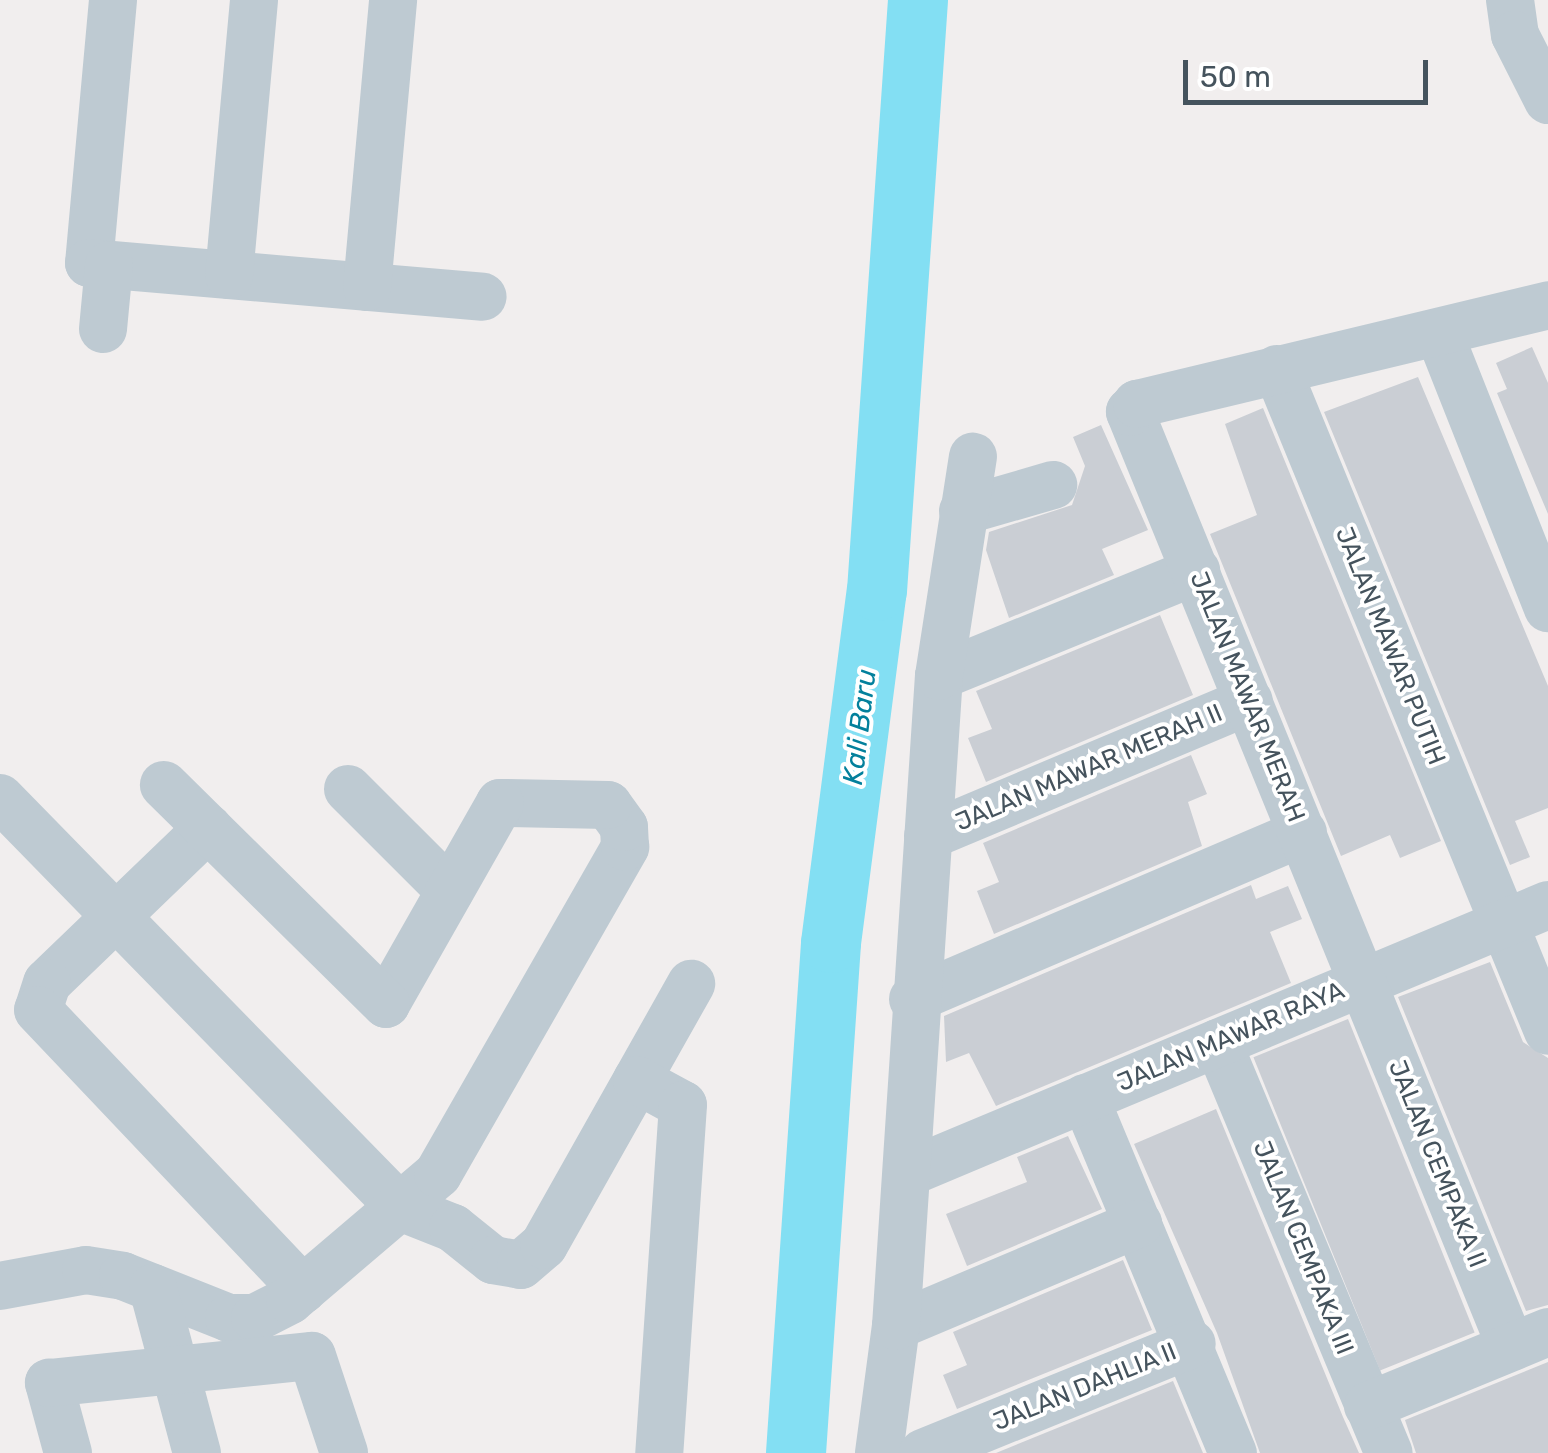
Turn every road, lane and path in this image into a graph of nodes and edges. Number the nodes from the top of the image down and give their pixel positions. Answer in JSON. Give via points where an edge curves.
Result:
{"nodes":[{"id":1,"x":113,"y":0,"type":"edge"},
{"id":2,"x":254,"y":0,"type":"edge"},
{"id":3,"x":392,"y":0,"type":"edge"},
{"id":4,"x":1510,"y":0,"type":"edge"},
{"id":5,"x":1548,"y":100,"type":"edge"},
{"id":6,"x":109,"y":265,"type":"junction"},
{"id":7,"x":229,"y":275,"type":"junction"},
{"id":8,"x":367,"y":287,"type":"junction"},
{"id":9,"x":483,"y":297,"type":"dead end"},
{"id":10,"x":1548,"y":305,"type":"edge"},
{"id":11,"x":103,"y":329,"type":"dead end"},
{"id":12,"x":1438,"y":333,"type":"junction"},
{"id":13,"x":1277,"y":369,"type":"junction"},
{"id":14,"x":973,"y":457,"type":"dead end"},
{"id":15,"x":1052,"y":485,"type":"dead end"},
{"id":16,"x":963,"y":510,"type":"junction"},
{"id":17,"x":1196,"y":572,"type":"junction"},
{"id":18,"x":1548,"y":608,"type":"edge"},
{"id":19,"x":938,"y":676,"type":"junction"},
{"id":20,"x":1250,"y":701,"type":"junction"},
{"id":21,"x":164,"y":784,"type":"dead end"},
{"id":22,"x":348,"y":790,"type":"dead end"},
{"id":23,"x":0,"y":798,"type":"edge"},
{"id":24,"x":208,"y":828,"type":"junction"},
{"id":25,"x":1303,"y":833,"type":"junction"},
{"id":26,"x":928,"y":836,"type":"junction"},
{"id":27,"x":450,"y":892,"type":"junction"},
{"id":28,"x":1548,"y":905,"type":"edge"},
{"id":29,"x":117,"y":918,"type":"junction"},
{"id":30,"x":1504,"y":923,"type":"junction"},
{"id":31,"x":1364,"y":982,"type":"junction"},
{"id":32,"x":691,"y":984,"type":"dead end"},
{"id":33,"x":913,"y":999,"type":"junction"},
{"id":34,"x":1548,"y":1031,"type":"edge"},
{"id":35,"x":1218,"y":1042,"type":"junction"},
{"id":36,"x":637,"y":1080,"type":"junction"},
{"id":37,"x":1085,"y":1098,"type":"junction"},
{"id":38,"x":911,"y":1172,"type":"junction"},
{"id":39,"x":400,"y":1207,"type":"junction"},
{"id":40,"x":1138,"y":1224,"type":"junction"},
{"id":41,"x":0,"y":1286,"type":"edge"},
{"id":42,"x":153,"y":1288,"type":"junction"},
{"id":43,"x":303,"y":1289,"type":"junction"},
{"id":44,"x":896,"y":1326,"type":"junction"},
{"id":45,"x":1530,"y":1339,"type":"edge"},
{"id":46,"x":1192,"y":1344,"type":"junction"},
{"id":47,"x":174,"y":1368,"type":"junction"},
{"id":48,"x":1368,"y":1406,"type":"junction"},
{"id":49,"x":68,"y":1453,"type":"edge"},
{"id":50,"x":197,"y":1453,"type":"edge"},
{"id":51,"x":344,"y":1453,"type":"edge"},
{"id":52,"x":658,"y":1453,"type":"edge"},
{"id":53,"x":879,"y":1453,"type":"edge"},
{"id":54,"x":923,"y":1453,"type":"edge"},
{"id":55,"x":1233,"y":1453,"type":"edge"},
{"id":56,"x":1389,"y":1453,"type":"edge"}],
"edges":[{"from":1,"to":6,"type":"street","via":[[89,263]]},
{"from":2,"to":7,"type":"street"},
{"from":3,"to":8,"type":"street"},
{"from":4,"to":5,"type":"street","via":[[1515,34]]},
{"from":6,"to":7,"type":"street"},
{"from":6,"to":11,"type":"street"},
{"from":7,"to":8,"type":"street"},
{"from":8,"to":9,"type":"street"},
{"from":10,"to":12,"type":"street"},
{"from":12,"to":13,"type":"street"},
{"from":12,"to":18,"type":"street"},
{"from":13,"to":17,"type":"street","name":"JALAN MAWAR MERAH","via":[[1137,404],[1130,412]]},
{"from":13,"to":30,"type":"street","name":"JALAN MAWAR PUTIH"},
{"from":14,"to":16,"type":"street"},
{"from":15,"to":16,"type":"street"},
{"from":16,"to":19,"type":"street"},
{"from":17,"to":19,"type":"street"},
{"from":17,"to":20,"type":"street","name":"JALAN MAWAR MERAH"},
{"from":19,"to":26,"type":"street"},
{"from":20,"to":25,"type":"street","name":"JALAN MAWAR MERAH"},
{"from":20,"to":26,"type":"street","name":"JALAN MAWAR MERAH II"},
{"from":21,"to":24,"type":"street"},
{"from":22,"to":27,"type":"street"},
{"from":23,"to":29,"type":"street"},
{"from":24,"to":27,"type":"street","via":[[386,1004]]},
{"from":24,"to":29,"type":"street"},
{"from":25,"to":31,"type":"street","name":"JALAN MAWAR MERAH"},
{"from":25,"to":33,"type":"street"},
{"from":26,"to":33,"type":"street"},
{"from":27,"to":39,"type":"street","via":[[500,802],[608,806],[624,828],[624,847],[438,1174]]},
{"from":28,"to":30,"type":"street","name":"JALAN MAWAR RAYA"},
{"from":29,"to":39,"type":"street"},
{"from":29,"to":43,"type":"street","via":[[48,983],[38,1010]]},
{"from":30,"to":31,"type":"street","name":"JALAN MAWAR RAYA"},
{"from":30,"to":34,"type":"street","name":"JALAN MAWAR PUTIH"},
{"from":31,"to":35,"type":"street","name":"JALAN MAWAR RAYA"},
{"from":31,"to":45,"type":"street","name":"JALAN CEMPAKA II"},
{"from":32,"to":36,"type":"street"},
{"from":33,"to":38,"type":"street"},
{"from":35,"to":37,"type":"street","name":"JALAN MAWAR RAYA"},
{"from":35,"to":48,"type":"street","name":"JALAN CEMPAKA III"},
{"from":36,"to":39,"type":"street","via":[[544,1245],[521,1265],[492,1260],[453,1228]]},
{"from":36,"to":52,"type":"street","via":[[683,1106]]},
{"from":37,"to":38,"type":"street","name":"JALAN MAWAR RAYA"},
{"from":37,"to":40,"type":"street"},
{"from":38,"to":44,"type":"street"},
{"from":39,"to":43,"type":"street"},
{"from":40,"to":44,"type":"street"},
{"from":40,"to":46,"type":"street"},
{"from":41,"to":42,"type":"street","via":[[86,1270]]},
{"from":42,"to":43,"type":"street","via":[[229,1318],[256,1318]]},
{"from":42,"to":47,"type":"street"},
{"from":44,"to":53,"type":"street"},
{"from":45,"to":48,"type":"street"},
{"from":46,"to":54,"type":"street","name":"JALAN DAHLIA II"},
{"from":46,"to":55,"type":"street"},
{"from":47,"to":49,"type":"street","via":[[50,1383]]},
{"from":47,"to":50,"type":"street"},
{"from":47,"to":51,"type":"street","via":[[312,1356]]},
{"from":48,"to":56,"type":"street","name":"JALAN CEMPAKA III"}]}
